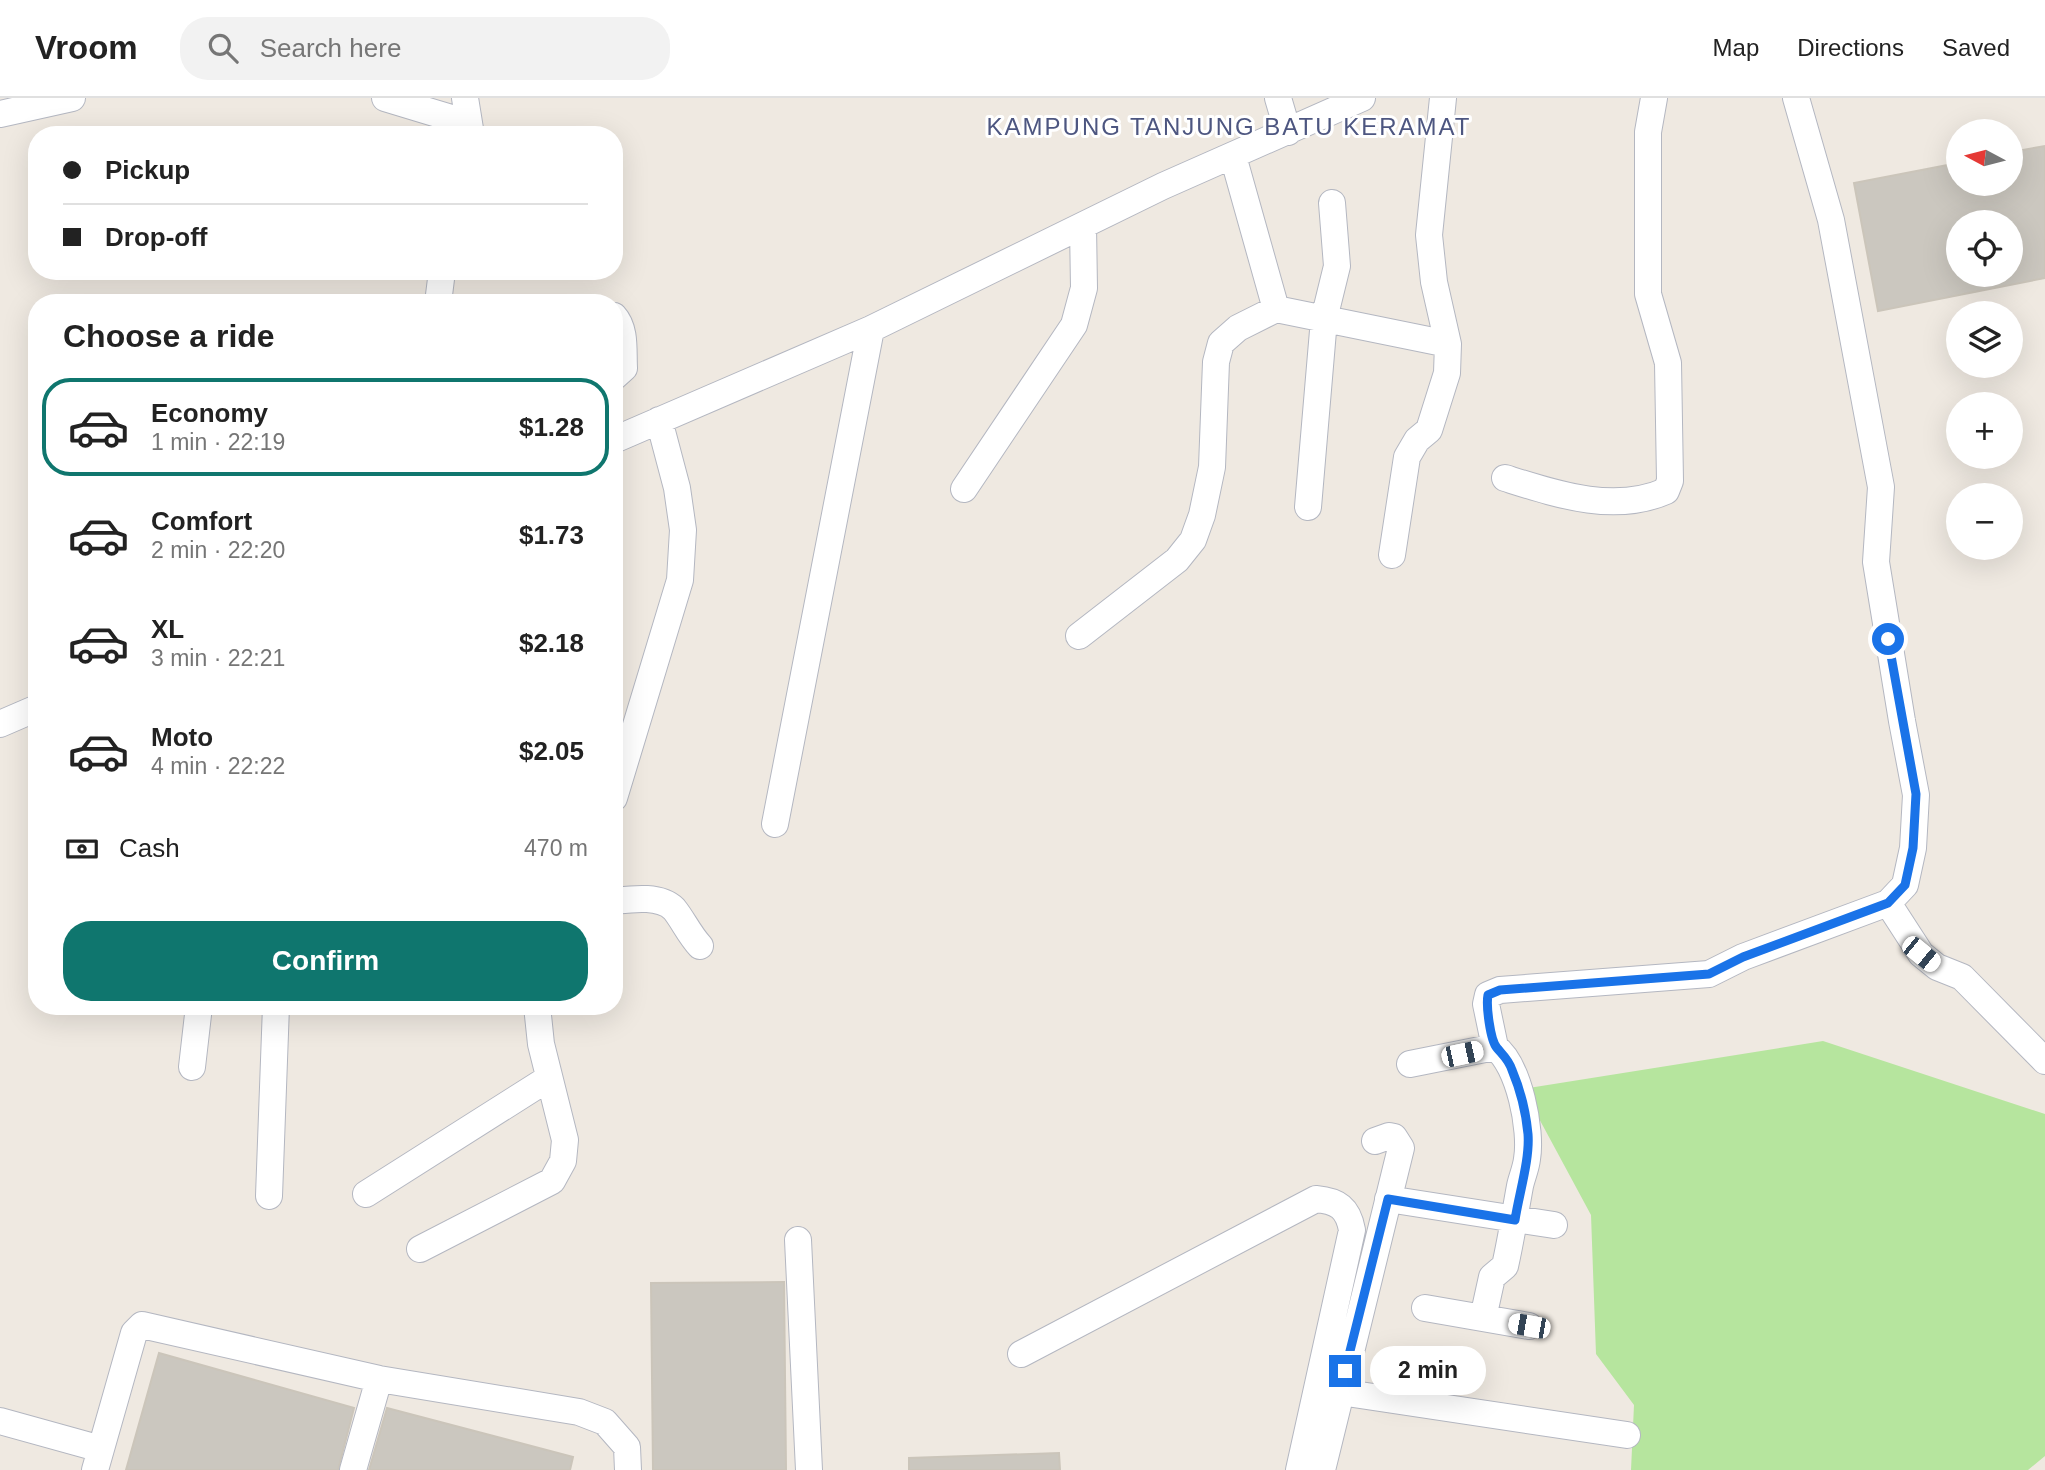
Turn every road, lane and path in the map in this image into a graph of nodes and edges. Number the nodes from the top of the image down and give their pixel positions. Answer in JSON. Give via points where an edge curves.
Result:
{"nodes":[{"id":1,"x":72,"y":98,"type":"edge"},
{"id":2,"x":385,"y":98,"type":"edge"},
{"id":3,"x":465,"y":98,"type":"edge"},
{"id":4,"x":1278,"y":98,"type":"edge"},
{"id":5,"x":1362,"y":98,"type":"edge"},
{"id":6,"x":1443,"y":98,"type":"edge"},
{"id":7,"x":1654,"y":98,"type":"edge"},
{"id":8,"x":1796,"y":98,"type":"edge"},
{"id":9,"x":0,"y":114,"type":"edge"},
{"id":10,"x":459,"y":126,"type":"edge"},
{"id":11,"x":468,"y":126,"type":"edge"},
{"id":12,"x":1288,"y":132,"type":"junction"},
{"id":13,"x":1233,"y":156,"type":"junction"},
{"id":14,"x":1332,"y":203,"type":"dead end"},
{"id":15,"x":1083,"y":226,"type":"junction"},
{"id":16,"x":1276,"y":309,"type":"junction"},
{"id":17,"x":1324,"y":319,"type":"junction"},
{"id":18,"x":871,"y":329,"type":"junction"},
{"id":19,"x":623,"y":339,"type":"edge"},
{"id":20,"x":1448,"y":344,"type":"junction"},
{"id":21,"x":623,"y":369,"type":"edge"},
{"id":22,"x":659,"y":420,"type":"junction"},
{"id":23,"x":623,"y":436,"type":"edge"},
{"id":24,"x":1505,"y":478,"type":"dead end"},
{"id":25,"x":964,"y":489,"type":"dead end"},
{"id":26,"x":1308,"y":507,"type":"dead end"},
{"id":27,"x":1392,"y":555,"type":"dead end"},
{"id":28,"x":1079,"y":636,"type":"dead end"},
{"id":29,"x":28,"y":712,"type":"edge"},
{"id":30,"x":0,"y":724,"type":"edge"},
{"id":31,"x":623,"y":764,"type":"edge"},
{"id":32,"x":775,"y":824,"type":"dead end"},
{"id":33,"x":623,"y":901,"type":"edge"},
{"id":34,"x":1888,"y":903,"type":"junction"},
{"id":35,"x":700,"y":946,"type":"dead end"},
{"id":36,"x":198,"y":1015,"type":"edge"},
{"id":37,"x":276,"y":1015,"type":"edge"},
{"id":38,"x":538,"y":1015,"type":"edge"},
{"id":39,"x":1495,"y":1047,"type":"junction"},
{"id":40,"x":2045,"y":1062,"type":"edge"},
{"id":41,"x":1410,"y":1064,"type":"dead end"},
{"id":42,"x":192,"y":1067,"type":"dead end"},
{"id":43,"x":549,"y":1078,"type":"junction"},
{"id":44,"x":1375,"y":1141,"type":"dead end"},
{"id":45,"x":366,"y":1194,"type":"dead end"},
{"id":46,"x":269,"y":1196,"type":"dead end"},
{"id":47,"x":1388,"y":1199,"type":"junction"},
{"id":48,"x":1515,"y":1220,"type":"junction"},
{"id":49,"x":1554,"y":1225,"type":"dead end"},
{"id":50,"x":798,"y":1240,"type":"dead end"},
{"id":51,"x":421,"y":1249,"type":"dead end"},
{"id":52,"x":1425,"y":1308,"type":"dead end"},
{"id":53,"x":1483,"y":1318,"type":"junction"},
{"id":54,"x":1529,"y":1326,"type":"dead end"},
{"id":55,"x":1021,"y":1354,"type":"dead end"},
{"id":56,"x":379,"y":1379,"type":"junction"},
{"id":57,"x":1340,"y":1392,"type":"junction"},
{"id":58,"x":0,"y":1421,"type":"edge"},
{"id":59,"x":1626,"y":1435,"type":"dead end"},
{"id":60,"x":98,"y":1460,"type":"edge"},
{"id":61,"x":354,"y":1470,"type":"edge"},
{"id":62,"x":628,"y":1470,"type":"edge"},
{"id":63,"x":809,"y":1470,"type":"edge"},
{"id":64,"x":1299,"y":1470,"type":"edge"},
{"id":65,"x":1322,"y":1470,"type":"edge"}],
"edges":[{"from":1,"to":9,"type":"street"},
{"from":2,"to":10,"type":"street","via":[[451,118]]},
{"from":3,"to":11,"type":"street"},
{"from":4,"to":12,"type":"street"},
{"from":5,"to":12,"type":"street"},
{"from":6,"to":20,"type":"street","via":[[1429,235]]},
{"from":7,"to":24,"type":"street","via":[[1648,132],[1648,294],[1668,363],[1670,481],[1666,491],[1626,502],[1565,497]]},
{"from":8,"to":34,"type":"street","via":[[1831,220],[1881,487],[1876,562],[1916,794],[1913,848],[1905,885]]},
{"from":12,"to":13,"type":"street"},
{"from":13,"to":15,"type":"street"},
{"from":13,"to":16,"type":"street"},
{"from":14,"to":17,"type":"street","via":[[1337,266]]},
{"from":15,"to":18,"type":"street"},
{"from":15,"to":25,"type":"street","via":[[1084,288],[1074,324]]},
{"from":16,"to":17,"type":"street"},
{"from":16,"to":28,"type":"street","via":[[1238,328],[1221,343],[1216,362],[1212,467],[1192,540],[1177,560]]},
{"from":17,"to":20,"type":"street"},
{"from":17,"to":26,"type":"street"},
{"from":18,"to":22,"type":"street"},
{"from":18,"to":32,"type":"street"},
{"from":19,"to":21,"type":"street"},
{"from":20,"to":27,"type":"street","via":[[1447,373],[1429,430],[1407,457]]},
{"from":22,"to":23,"type":"street"},
{"from":22,"to":31,"type":"street","via":[[683,530],[680,580]]},
{"from":29,"to":30,"type":"street"},
{"from":33,"to":35,"type":"street","via":[[658,900],[673,908]]},
{"from":34,"to":39,"type":"street","via":[[1709,974],[1500,990],[1488,995],[1486,1004]]},
{"from":34,"to":40,"type":"street","via":[[1921,954],[1937,967],[1962,977]]},
{"from":36,"to":42,"type":"street"},
{"from":37,"to":46,"type":"street"},
{"from":38,"to":43,"type":"street"},
{"from":39,"to":41,"type":"street"},
{"from":39,"to":48,"type":"street","via":[[1512,1068],[1528,1134]]},
{"from":43,"to":45,"type":"street"},
{"from":43,"to":51,"type":"street","via":[[565,1140],[564,1161],[552,1181]]},
{"from":44,"to":47,"type":"street","via":[[1394,1137],[1401,1148]]},
{"from":47,"to":48,"type":"street"},
{"from":47,"to":57,"type":"street"},
{"from":48,"to":49,"type":"street"},
{"from":48,"to":53,"type":"street","via":[[1505,1266],[1492,1277]]},
{"from":50,"to":63,"type":"street"},
{"from":52,"to":53,"type":"street"},
{"from":53,"to":54,"type":"street"},
{"from":55,"to":64,"type":"street","via":[[1316,1199],[1330,1200],[1343,1206],[1352,1230]]},
{"from":56,"to":60,"type":"street","via":[[142,1325],[134,1333]]},
{"from":56,"to":61,"type":"street"},
{"from":56,"to":62,"type":"street","via":[[579,1412],[605,1422],[627,1447]]},
{"from":57,"to":59,"type":"street"},
{"from":57,"to":65,"type":"street"},
{"from":58,"to":60,"type":"street"}]}
